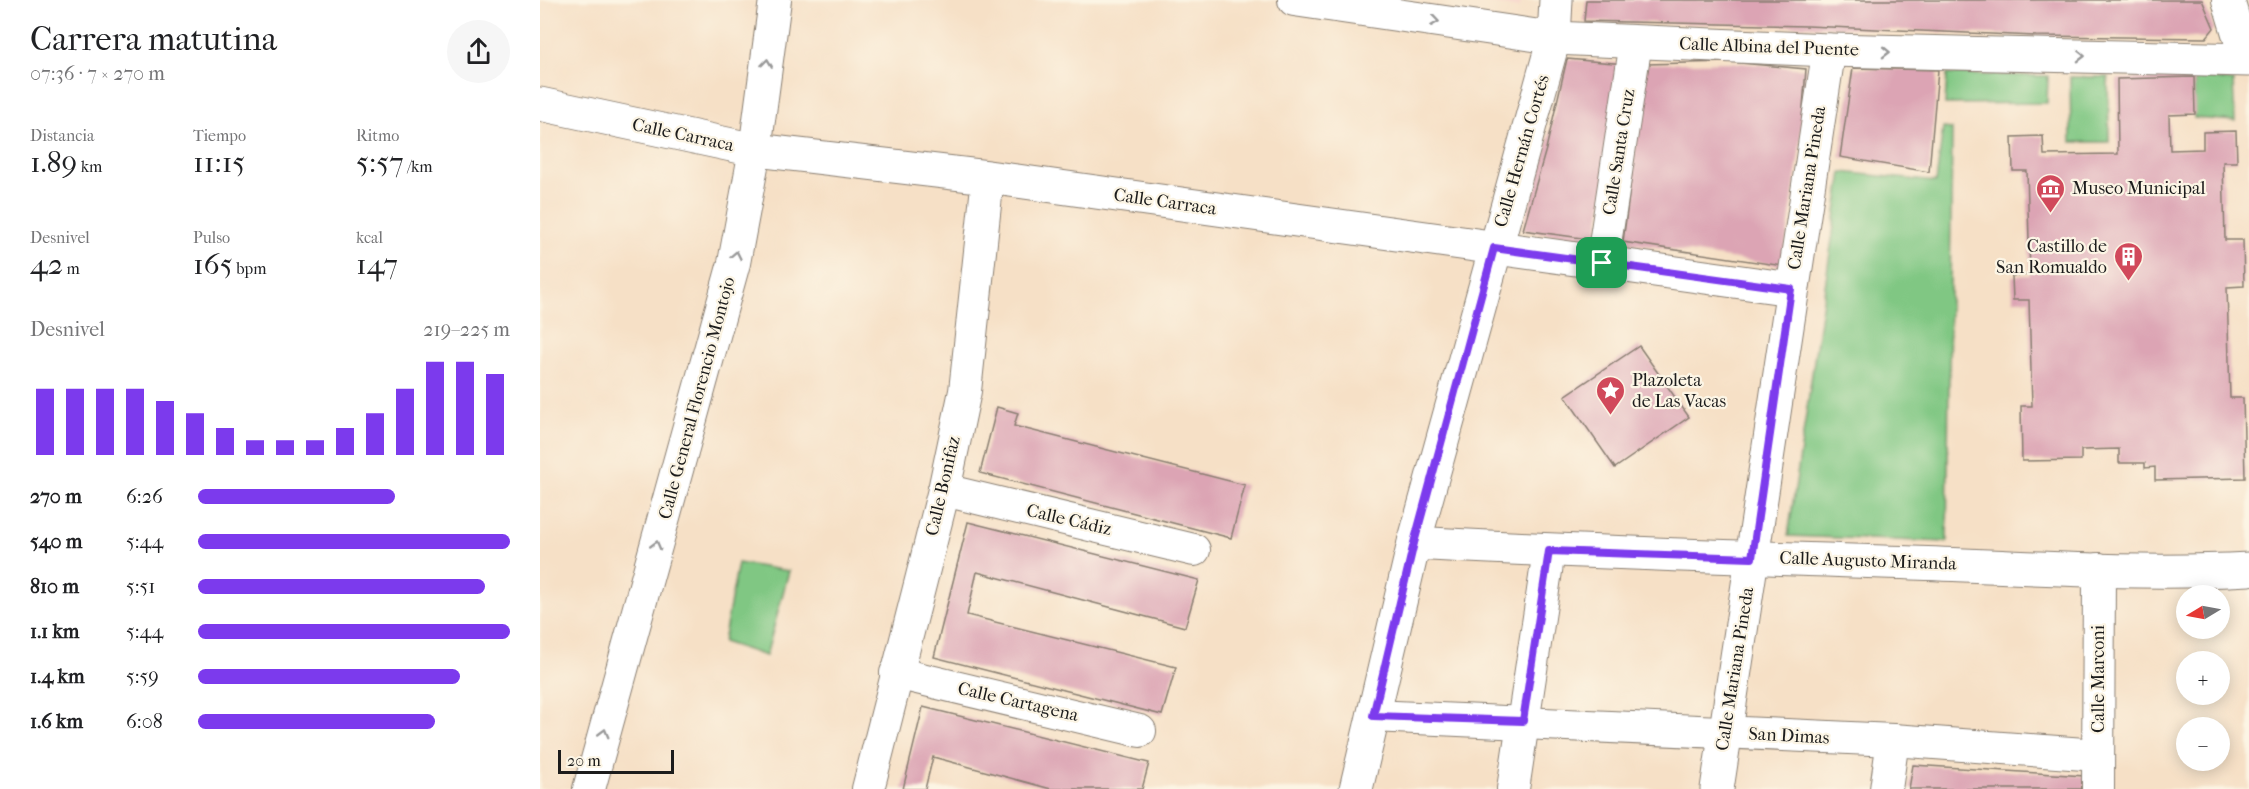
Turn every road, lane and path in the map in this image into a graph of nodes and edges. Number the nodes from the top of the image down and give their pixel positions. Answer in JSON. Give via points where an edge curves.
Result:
{"nodes":[{"id":1,"x":775,"y":0,"type":"edge"},
{"id":2,"x":1294,"y":0,"type":"edge"},
{"id":3,"x":1556,"y":0,"type":"edge"},
{"id":4,"x":2228,"y":0,"type":"edge"},
{"id":5,"x":1554,"y":38,"type":"junction"},
{"id":6,"x":1636,"y":42,"type":"junction"},
{"id":7,"x":1829,"y":50,"type":"junction"},
{"id":8,"x":2248,"y":60,"type":"edge"},
{"id":9,"x":540,"y":104,"type":"edge"},
{"id":10,"x":755,"y":150,"type":"junction"},
{"id":11,"x":988,"y":177,"type":"junction"},
{"id":12,"x":1494,"y":248,"type":"junction"},
{"id":13,"x":1602,"y":263,"type":"junction"},
{"id":14,"x":1791,"y":289,"type":"junction"},
{"id":15,"x":944,"y":490,"type":"junction"},
{"id":16,"x":1414,"y":543,"type":"junction"},
{"id":17,"x":1194,"y":550,"type":"dead end"},
{"id":18,"x":1549,"y":551,"type":"junction"},
{"id":19,"x":1752,"y":558,"type":"junction"},
{"id":20,"x":2099,"y":569,"type":"junction"},
{"id":21,"x":2249,"y":569,"type":"edge"},
{"id":22,"x":896,"y":673,"type":"junction"},
{"id":23,"x":1373,"y":716,"type":"junction"},
{"id":24,"x":1523,"y":721,"type":"junction"},
{"id":25,"x":1140,"y":731,"type":"dead end"},
{"id":26,"x":1725,"y":733,"type":"junction"},
{"id":27,"x":1893,"y":740,"type":"junction"},
{"id":28,"x":2098,"y":755,"type":"junction"},
{"id":29,"x":589,"y":789,"type":"edge"},
{"id":30,"x":868,"y":789,"type":"edge"},
{"id":31,"x":1356,"y":789,"type":"edge"},
{"id":32,"x":1513,"y":789,"type":"edge"},
{"id":33,"x":1717,"y":789,"type":"edge"},
{"id":34,"x":1886,"y":789,"type":"edge"},
{"id":35,"x":2098,"y":789,"type":"edge"}],
"edges":[{"from":10,"to":1,"type":"street","name":"Calle General Florencio Montojo","one_way":true},
{"from":2,"to":5,"type":"street","name":"Calle Albina del Puente","one_way":true},
{"from":3,"to":5,"type":"street","name":"Calle Hernán Cortés"},
{"from":4,"to":8,"type":"street"},
{"from":5,"to":6,"type":"street","name":"Calle Albina del Puente"},
{"from":5,"to":12,"type":"street","name":"Calle Hernán Cortés"},
{"from":6,"to":7,"type":"street","name":"Calle Albina del Puente"},
{"from":6,"to":13,"type":"street","name":"Calle Santa Cruz"},
{"from":7,"to":8,"type":"street","name":"Calle Albina del Puente","one_way":true},
{"from":7,"to":14,"type":"street","name":"Calle Mariana Pineda"},
{"from":9,"to":10,"type":"street","name":"Calle Carraca"},
{"from":10,"to":11,"type":"street","name":"Calle Carraca"},
{"from":29,"to":10,"type":"street","name":"Calle General Florencio Montojo","one_way":true,"via":[[734,264]]},
{"from":11,"to":12,"type":"street","name":"Calle Carraca"},
{"from":11,"to":15,"type":"street","name":"Calle Bonifaz","via":[[964,391]]},
{"from":12,"to":13,"type":"street","name":"Calle Carraca"},
{"from":12,"to":16,"type":"street","name":"Calle Hernán Cortés"},
{"from":13,"to":14,"type":"street","name":"Calle Carraca"},
{"from":14,"to":19,"type":"street","name":"Calle Mariana Pineda"},
{"from":15,"to":17,"type":"street","name":"Calle Cádiz"},
{"from":15,"to":22,"type":"street","name":"Calle Bonifaz"},
{"from":16,"to":18,"type":"street","name":"Calle Augusto Miranda"},
{"from":16,"to":23,"type":"street","name":"Calle Hernán Cortés"},
{"from":18,"to":19,"type":"street","name":"Calle Augusto Miranda"},
{"from":18,"to":24,"type":"street"},
{"from":19,"to":20,"type":"street","name":"Calle Augusto Miranda"},
{"from":19,"to":26,"type":"street","name":"Calle Mariana Pineda"},
{"from":20,"to":21,"type":"street","name":"Calle Augusto Miranda"},
{"from":20,"to":28,"type":"street","name":"Calle Marconi"},
{"from":22,"to":25,"type":"street","name":"Calle Cartagena"},
{"from":22,"to":30,"type":"street","name":"Calle Bonifaz"},
{"from":23,"to":24,"type":"street","name":"San Dimas"},
{"from":23,"to":31,"type":"street","name":"Calle Hernán Cortés"},
{"from":24,"to":26,"type":"street","name":"San Dimas"},
{"from":24,"to":32,"type":"street"},
{"from":26,"to":27,"type":"street","name":"San Dimas"},
{"from":26,"to":33,"type":"street","name":"Calle Mariana Pineda"},
{"from":27,"to":28,"type":"street","name":"San Dimas"},
{"from":27,"to":34,"type":"street"},
{"from":28,"to":35,"type":"street","name":"Calle Marconi"}]}
